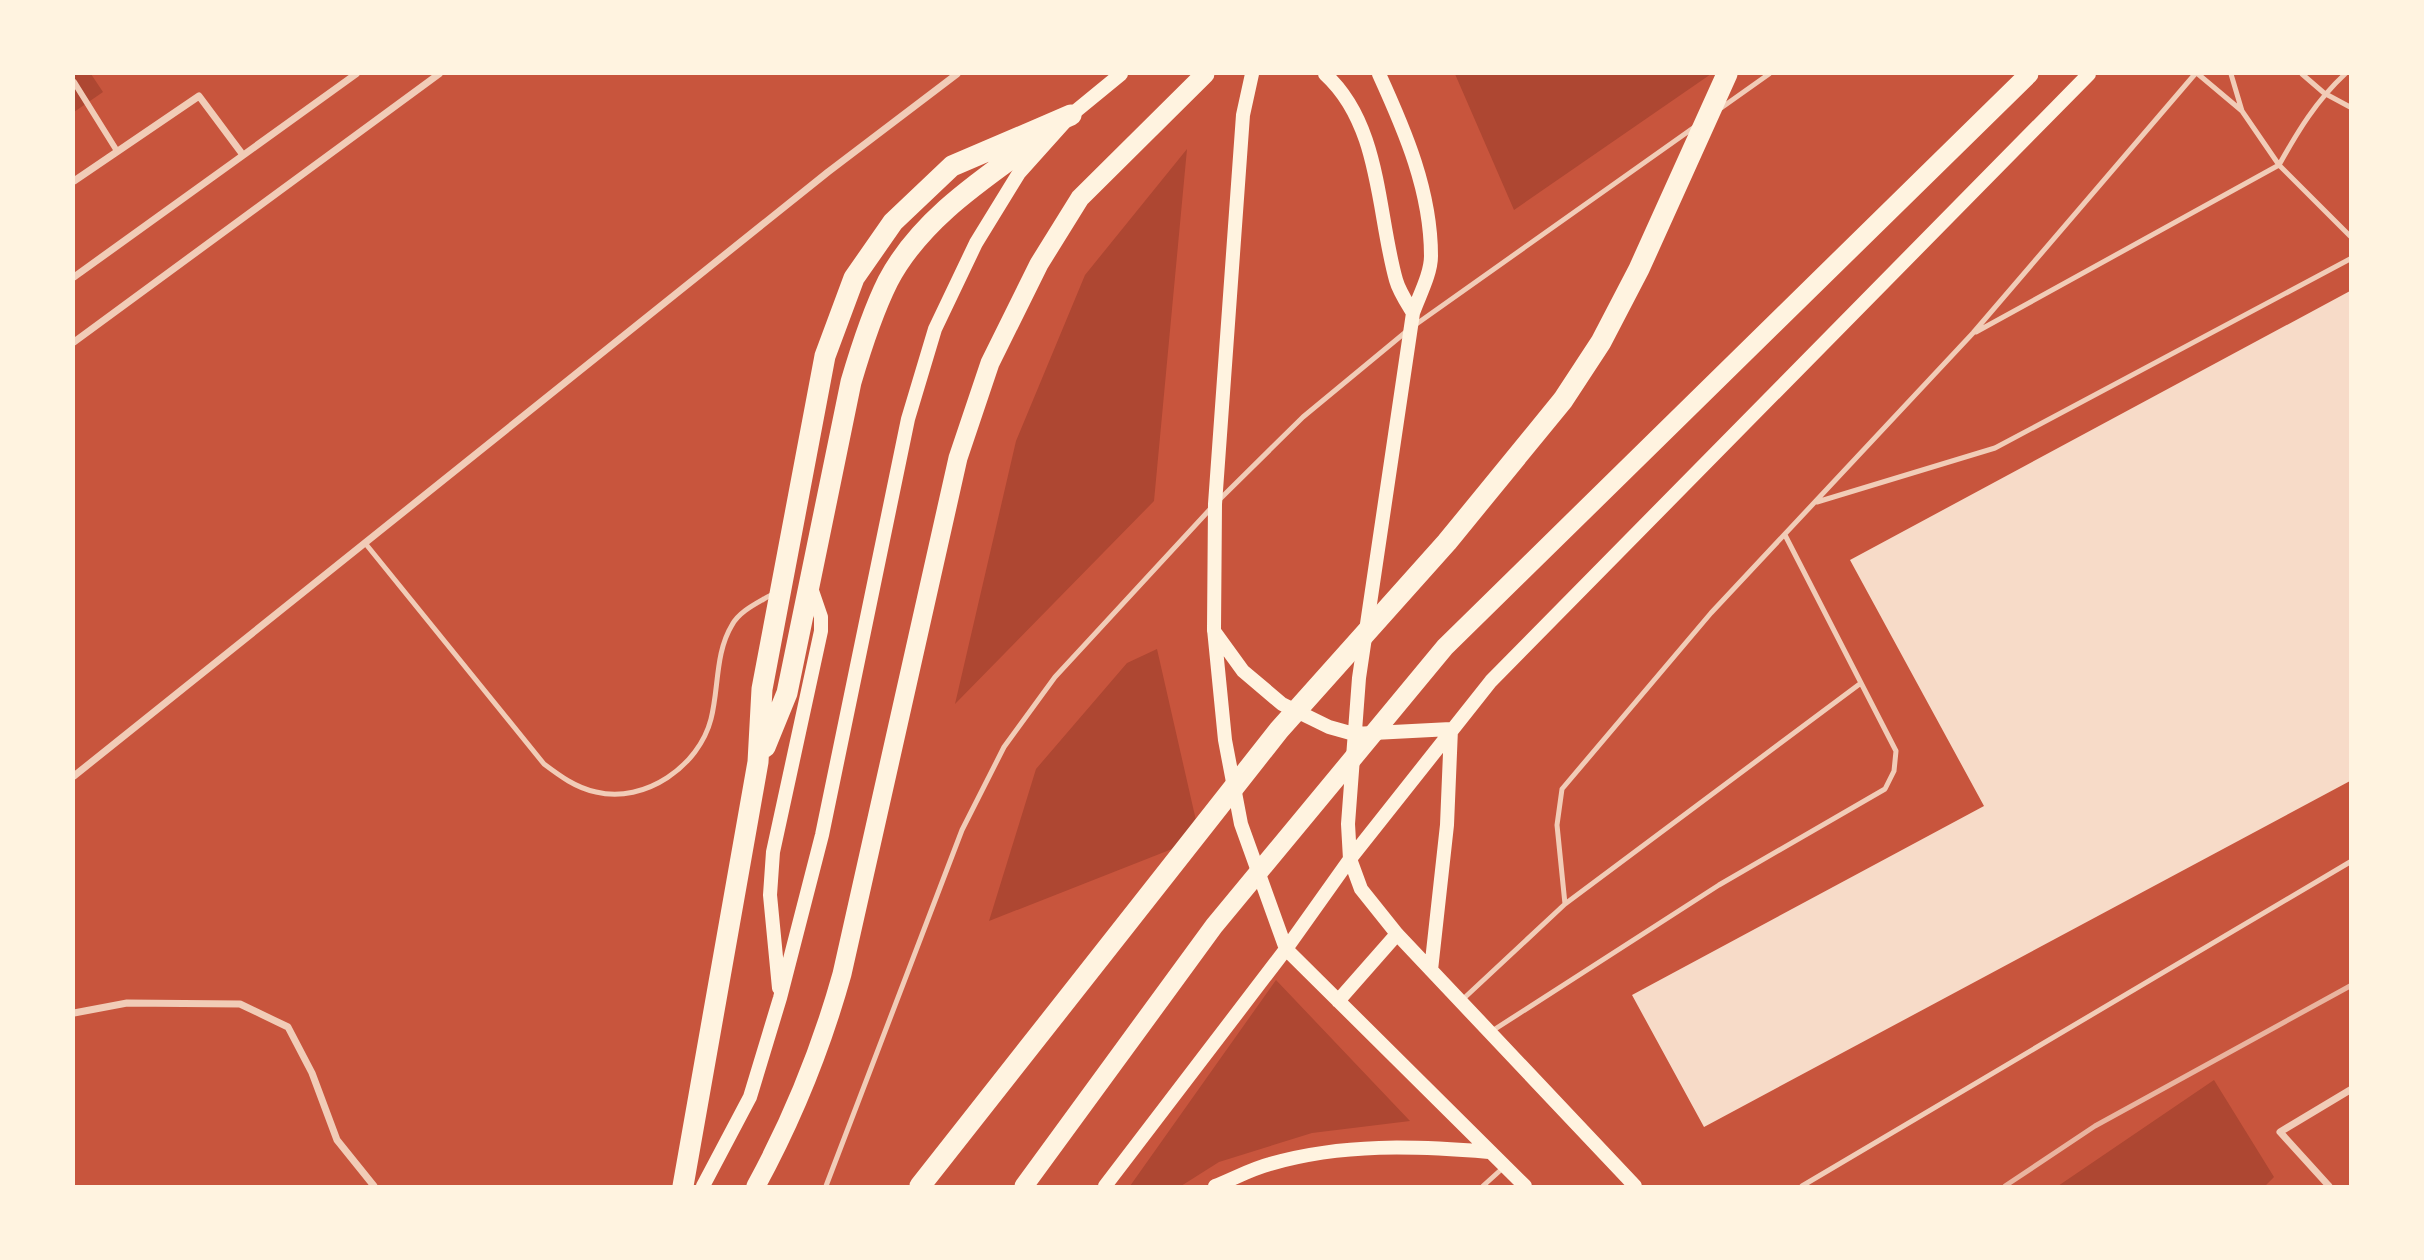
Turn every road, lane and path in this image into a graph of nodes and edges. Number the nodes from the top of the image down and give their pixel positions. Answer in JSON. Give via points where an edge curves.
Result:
{"nodes":[{"id":1,"x":356,"y":74,"type":"edge"},
{"id":2,"x":439,"y":74,"type":"edge"},
{"id":3,"x":957,"y":74,"type":"edge"},
{"id":4,"x":1121,"y":74,"type":"edge"},
{"id":5,"x":1205,"y":74,"type":"edge"},
{"id":6,"x":1252,"y":74,"type":"edge"},
{"id":7,"x":1325,"y":74,"type":"edge"},
{"id":8,"x":1379,"y":74,"type":"edge"},
{"id":9,"x":1727,"y":74,"type":"edge"},
{"id":10,"x":1769,"y":74,"type":"edge"},
{"id":11,"x":2029,"y":74,"type":"edge"},
{"id":12,"x":2089,"y":74,"type":"edge"},
{"id":13,"x":2197,"y":74,"type":"edge"},
{"id":14,"x":2231,"y":74,"type":"edge"},
{"id":15,"x":2302,"y":74,"type":"edge"},
{"id":16,"x":2345,"y":74,"type":"edge"},
{"id":17,"x":74,"y":82,"type":"edge"},
{"id":18,"x":2324,"y":93,"type":"junction"},
{"id":19,"x":2350,"y":107,"type":"edge"},
{"id":20,"x":2242,"y":111,"type":"junction"},
{"id":21,"x":1071,"y":115,"type":"junction"},
{"id":22,"x":117,"y":151,"type":"junction"},
{"id":23,"x":243,"y":155,"type":"junction"},
{"id":24,"x":2279,"y":166,"type":"junction"},
{"id":25,"x":74,"y":181,"type":"edge"},
{"id":26,"x":2350,"y":236,"type":"edge"},
{"id":27,"x":2350,"y":259,"type":"edge"},
{"id":28,"x":74,"y":277,"type":"edge"},
{"id":29,"x":1413,"y":320,"type":"junction"},
{"id":30,"x":1973,"y":333,"type":"junction"},
{"id":31,"x":74,"y":342,"type":"edge"},
{"id":32,"x":1814,"y":503,"type":"junction"},
{"id":33,"x":1215,"y":504,"type":"junction"},
{"id":34,"x":1785,"y":535,"type":"junction"},
{"id":35,"x":365,"y":543,"type":"junction"},
{"id":36,"x":810,"y":584,"type":"junction"},
{"id":37,"x":783,"y":588,"type":"junction"},
{"id":38,"x":1214,"y":629,"type":"junction"},
{"id":39,"x":1861,"y":683,"type":"junction"},
{"id":40,"x":1451,"y":729,"type":"junction"},
{"id":41,"x":1354,"y":734,"type":"junction"},
{"id":42,"x":758,"y":762,"type":"junction"},
{"id":43,"x":74,"y":776,"type":"edge"},
{"id":44,"x":1350,"y":859,"type":"junction"},
{"id":45,"x":2350,"y":862,"type":"edge"},
{"id":46,"x":1565,"y":904,"type":"junction"},
{"id":47,"x":1397,"y":934,"type":"junction"},
{"id":48,"x":1286,"y":949,"type":"junction"},
{"id":49,"x":1432,"y":970,"type":"junction"},
{"id":50,"x":780,"y":998,"type":"junction"},
{"id":51,"x":1338,"y":1001,"type":"junction"},
{"id":52,"x":1461,"y":1001,"type":"junction"},
{"id":53,"x":74,"y":1013,"type":"edge"},
{"id":54,"x":1490,"y":1032,"type":"junction"},
{"id":55,"x":2350,"y":1090,"type":"edge"},
{"id":56,"x":1489,"y":1152,"type":"junction"},
{"id":57,"x":1505,"y":1167,"type":"junction"},
{"id":58,"x":374,"y":1186,"type":"edge"},
{"id":59,"x":683,"y":1186,"type":"edge"},
{"id":60,"x":703,"y":1186,"type":"edge"},
{"id":61,"x":756,"y":1186,"type":"edge"},
{"id":62,"x":826,"y":1186,"type":"edge"},
{"id":63,"x":920,"y":1186,"type":"edge"},
{"id":64,"x":1024,"y":1186,"type":"edge"},
{"id":65,"x":1105,"y":1186,"type":"edge"},
{"id":66,"x":1215,"y":1186,"type":"edge"},
{"id":67,"x":1483,"y":1186,"type":"edge"},
{"id":68,"x":1525,"y":1186,"type":"edge"},
{"id":69,"x":1635,"y":1186,"type":"edge"},
{"id":70,"x":1802,"y":1186,"type":"edge"},
{"id":71,"x":2329,"y":1186,"type":"edge"}],
"edges":[{"from":1,"to":23,"type":"street"},
{"from":2,"to":31,"type":"street"},
{"from":3,"to":35,"type":"street"},
{"from":4,"to":21,"type":"main road"},
{"from":5,"to":61,"type":"highway","via":[[1080,198],[1039,264],[990,363],[958,458],[842,974],[822,1044]]},
{"from":6,"to":33,"type":"main road","via":[[1243,115]]},
{"from":7,"to":29,"type":"main road","via":[[1335,82],[1355,117],[1371,158],[1396,282]]},
{"from":8,"to":29,"type":"main road","via":[[1408,138],[1424,196],[1431,258]]},
{"from":9,"to":63,"type":"highway","via":[[1639,268],[1601,342],[1563,400],[1447,542],[1279,730]]},
{"from":10,"to":29,"type":"lane"},
{"from":11,"to":64,"type":"highway","via":[[1445,647],[1214,926]]},
{"from":12,"to":40,"type":"main road","via":[[1559,609]]},
{"from":13,"to":20,"type":"lane"},
{"from":13,"to":30,"type":"lane"},
{"from":14,"to":20,"type":"lane"},
{"from":15,"to":18,"type":"lane"},
{"from":16,"to":18,"type":"lane"},
{"from":17,"to":22,"type":"street"},
{"from":18,"to":19,"type":"lane"},
{"from":18,"to":24,"type":"lane"},
{"from":20,"to":24,"type":"lane"},
{"from":21,"to":36,"type":"highway","via":[[963,195],[920,237],[889,279],[866,332],[852,382]]},
{"from":21,"to":37,"type":"highway","via":[[952,166],[893,222],[855,278],[825,356]]},
{"from":21,"to":50,"type":"main road","via":[[1019,173],[976,243],[935,329],[908,419],[822,835]]},
{"from":22,"to":23,"type":"street","via":[[199,96]]},
{"from":22,"to":25,"type":"street"},
{"from":23,"to":28,"type":"street"},
{"from":24,"to":26,"type":"lane"},
{"from":24,"to":30,"type":"lane"},
{"from":27,"to":32,"type":"lane","via":[[1995,449]]},
{"from":29,"to":33,"type":"lane","via":[[1303,417]]},
{"from":29,"to":41,"type":"main road"},
{"from":30,"to":32,"type":"lane"},
{"from":32,"to":34,"type":"lane"},
{"from":33,"to":38,"type":"main road"},
{"from":33,"to":62,"type":"lane","via":[[1055,677],[1004,747],[961,830]]},
{"from":34,"to":39,"type":"lane"},
{"from":34,"to":46,"type":"lane","via":[[1711,613],[1562,789],[1557,825]]},
{"from":35,"to":37,"type":"lane","via":[[544,764],[570,783],[597,793],[653,786],[681,768],[698,749],[711,720],[723,641],[733,622]]},
{"from":35,"to":43,"type":"street"},
{"from":36,"to":42,"type":"highway","via":[[787,693]]},
{"from":36,"to":50,"type":"main road","via":[[821,631],[773,852],[769,895]]},
{"from":37,"to":42,"type":"highway","via":[[762,689]]},
{"from":38,"to":41,"type":"main road","via":[[1243,671],[1282,704]]},
{"from":38,"to":48,"type":"main road","via":[[1225,740],[1241,824]]},
{"from":39,"to":46,"type":"lane"},
{"from":39,"to":54,"type":"lane","via":[[1896,751],[1894,771],[1885,789],[1719,885]]},
{"from":40,"to":41,"type":"main road"},
{"from":40,"to":44,"type":"main road"},
{"from":40,"to":49,"type":"main road","via":[[1447,825]]},
{"from":41,"to":44,"type":"main road"},
{"from":42,"to":59,"type":"highway"},
{"from":44,"to":47,"type":"main road","via":[[1361,889]]},
{"from":44,"to":48,"type":"main road"},
{"from":45,"to":70,"type":"lane"},
{"from":46,"to":52,"type":"lane"},
{"from":47,"to":49,"type":"main road"},
{"from":47,"to":51,"type":"main road"},
{"from":48,"to":51,"type":"main road"},
{"from":48,"to":65,"type":"main road"},
{"from":49,"to":52,"type":"main road"},
{"from":50,"to":60,"type":"main road","via":[[750,1097]]},
{"from":51,"to":56,"type":"main road"},
{"from":52,"to":54,"type":"main road"},
{"from":53,"to":58,"type":"street","via":[[127,1003],[240,1004],[288,1027],[312,1073],[337,1140]]},
{"from":54,"to":69,"type":"main road"},
{"from":55,"to":71,"type":"street","via":[[2280,1132]]},
{"from":56,"to":57,"type":"main road"},
{"from":56,"to":66,"type":"main road","via":[[1406,1145],[1347,1149],[1269,1164]]},
{"from":57,"to":67,"type":"lane"},
{"from":57,"to":68,"type":"main road"}]}
